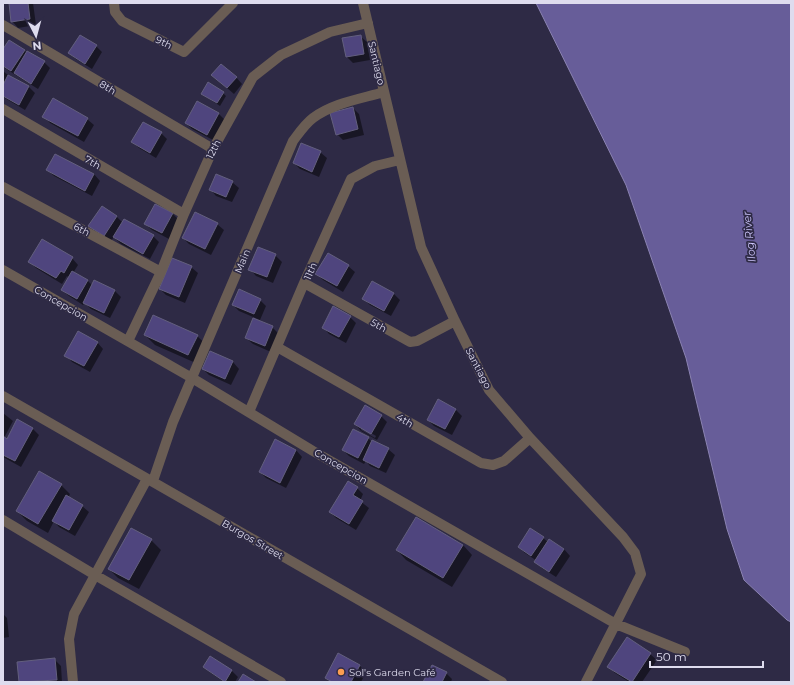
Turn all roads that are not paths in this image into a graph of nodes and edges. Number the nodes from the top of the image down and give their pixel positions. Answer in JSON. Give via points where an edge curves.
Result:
{"nodes":[{"id":1,"x":114,"y":3,"type":"edge"},
{"id":2,"x":233,"y":3,"type":"edge"},
{"id":3,"x":363,"y":3,"type":"edge"},
{"id":4,"x":368,"y":23,"type":"junction"},
{"id":5,"x":3,"y":25,"type":"edge"},
{"id":6,"x":384,"y":92,"type":"junction"},
{"id":7,"x":3,"y":109,"type":"edge"},
{"id":8,"x":213,"y":149,"type":"junction"},
{"id":9,"x":400,"y":160,"type":"junction"},
{"id":10,"x":3,"y":187,"type":"edge"},
{"id":11,"x":184,"y":214,"type":"junction"},
{"id":12,"x":3,"y":270,"type":"edge"},
{"id":13,"x":161,"y":272,"type":"junction"},
{"id":14,"x":304,"y":283,"type":"junction"},
{"id":15,"x":455,"y":321,"type":"junction"},
{"id":16,"x":128,"y":341,"type":"junction"},
{"id":17,"x":278,"y":347,"type":"junction"},
{"id":18,"x":192,"y":378,"type":"junction"},
{"id":19,"x":3,"y":396,"type":"edge"},
{"id":20,"x":249,"y":412,"type":"junction"},
{"id":21,"x":530,"y":438,"type":"junction"},
{"id":22,"x":150,"y":480,"type":"junction"},
{"id":23,"x":3,"y":520,"type":"edge"},
{"id":24,"x":95,"y":575,"type":"junction"},
{"id":25,"x":616,"y":624,"type":"junction"},
{"id":26,"x":685,"y":652,"type":"dead end"},
{"id":27,"x":73,"y":682,"type":"edge"},
{"id":28,"x":281,"y":682,"type":"edge"},
{"id":29,"x":502,"y":682,"type":"edge"},
{"id":30,"x":586,"y":682,"type":"edge"}],
"edges":[{"from":1,"to":2,"type":"street","name":"9th","via":[[115,12],[122,21],[184,52]]},
{"from":3,"to":4,"type":"street","name":"Santiago"},
{"from":4,"to":6,"type":"street","name":"Santiago"},
{"from":4,"to":8,"type":"street","name":"12th","via":[[330,32],[281,55],[253,77]]},
{"from":5,"to":8,"type":"street","name":"8th"},
{"from":6,"to":9,"type":"street","name":"Santiago"},
{"from":6,"to":18,"type":"street","name":"Main","via":[[328,108],[301,129],[293,141]]},
{"from":7,"to":11,"type":"street","name":"7th"},
{"from":8,"to":11,"type":"street","name":"12th"},
{"from":9,"to":14,"type":"street","name":"11th","via":[[375,166],[351,179]]},
{"from":9,"to":15,"type":"street","name":"Santiago","via":[[421,248]]},
{"from":10,"to":13,"type":"street","name":"6th"},
{"from":11,"to":13,"type":"street","name":"12th"},
{"from":12,"to":16,"type":"street","name":"Concepcion"},
{"from":13,"to":16,"type":"street","name":"12th"},
{"from":14,"to":15,"type":"street","name":"5th","via":[[410,342],[417,341]]},
{"from":14,"to":17,"type":"street","name":"11th"},
{"from":15,"to":21,"type":"street","name":"Santiago","via":[[489,390]]},
{"from":16,"to":18,"type":"street","name":"Concepcion"},
{"from":17,"to":20,"type":"street","name":"11th"},
{"from":17,"to":21,"type":"street","name":"4th","via":[[481,463],[493,465],[504,461]]},
{"from":18,"to":20,"type":"street","name":"Concepcion"},
{"from":18,"to":22,"type":"street","name":"Main"},
{"from":19,"to":22,"type":"street","name":"Burgos Street"},
{"from":20,"to":25,"type":"street","name":"Concepcion"},
{"from":21,"to":25,"type":"street","name":"Santiago","via":[[635,553],[641,574]]},
{"from":22,"to":24,"type":"street","name":"Main"},
{"from":22,"to":29,"type":"street","name":"Burgos Street"},
{"from":23,"to":24,"type":"street"},
{"from":24,"to":27,"type":"street","name":"Main","via":[[74,614],[69,639]]},
{"from":24,"to":28,"type":"street"},
{"from":25,"to":26,"type":"street","name":"Concepcion"},
{"from":25,"to":30,"type":"street","name":"Santiago"}]}
